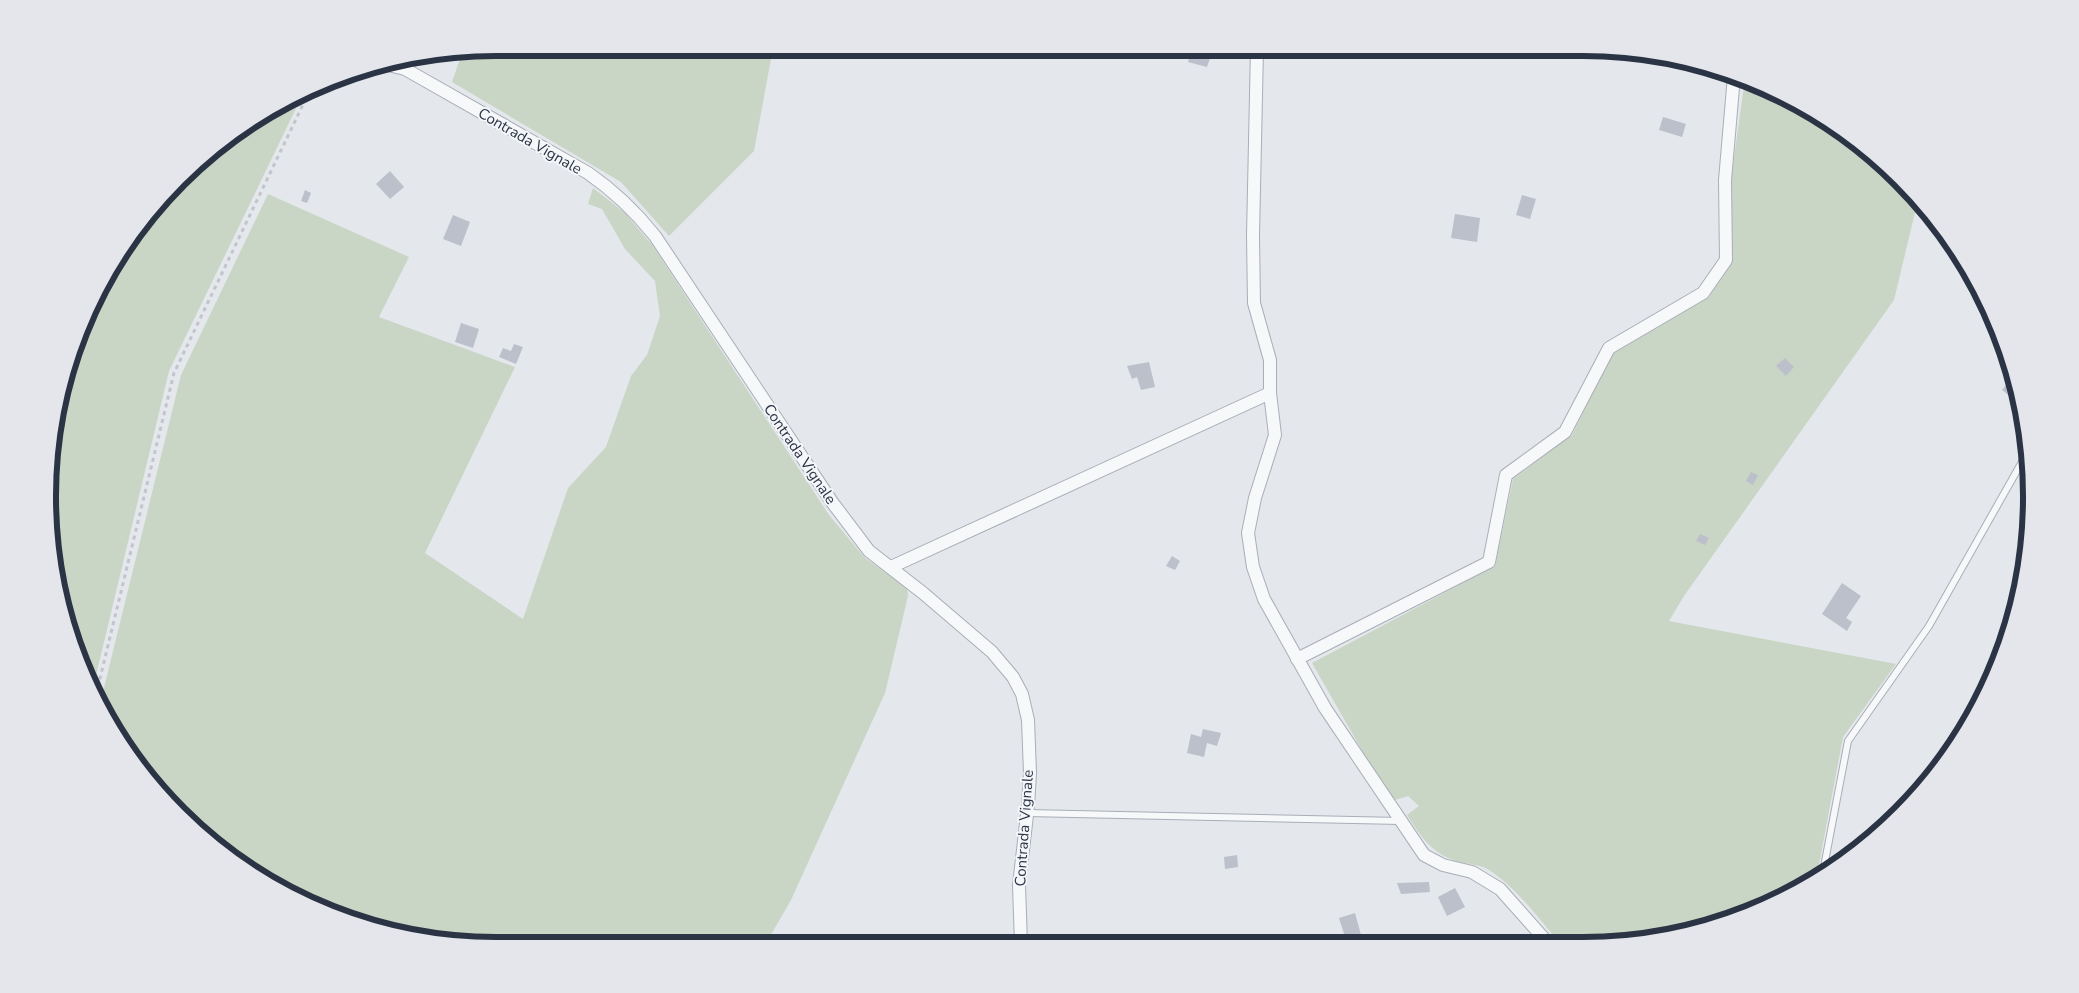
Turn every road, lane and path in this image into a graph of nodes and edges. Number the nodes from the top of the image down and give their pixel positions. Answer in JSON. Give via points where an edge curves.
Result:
{"nodes":[{"id":1,"x":1257,"y":56,"type":"edge"},
{"id":2,"x":399,"y":68,"type":"edge"},
{"id":3,"x":1733,"y":83,"type":"edge"},
{"id":4,"x":305,"y":101,"type":"edge"},
{"id":5,"x":1270,"y":393,"type":"junction"},
{"id":6,"x":2021,"y":463,"type":"edge"},
{"id":7,"x":891,"y":567,"type":"junction"},
{"id":8,"x":1297,"y":659,"type":"junction"},
{"id":9,"x":99,"y":684,"type":"edge"},
{"id":10,"x":1027,"y":813,"type":"junction"},
{"id":11,"x":1401,"y":821,"type":"junction"},
{"id":12,"x":1824,"y":865,"type":"edge"},
{"id":13,"x":1021,"y":937,"type":"edge"},
{"id":14,"x":1543,"y":937,"type":"edge"}],
"edges":[{"from":1,"to":5,"type":"street","via":[[1254,303],[1270,360]]},
{"from":2,"to":7,"type":"street","name":"Contrada Vignale","via":[[588,173],[612,189],[636,212],[832,502],[869,551]]},
{"from":3,"to":8,"type":"street","via":[[1725,180],[1726,260],[1703,292],[1609,348],[1565,432],[1506,475],[1489,562]]},
{"from":4,"to":9,"type":"path","via":[[174,373]]},
{"from":5,"to":7,"type":"street"},
{"from":5,"to":8,"type":"street","via":[[1275,435],[1255,498],[1248,533],[1253,567],[1264,599]]},
{"from":6,"to":12,"type":"lane","via":[[1929,626],[1848,741]]},
{"from":7,"to":10,"type":"street","name":"Contrada Vignale","via":[[992,652],[1013,677],[1022,694],[1028,720],[1030,773]]},
{"from":8,"to":11,"type":"street","via":[[1325,708]]},
{"from":10,"to":11,"type":"lane"},
{"from":10,"to":13,"type":"street","name":"Contrada Vignale","via":[[1019,885]]},
{"from":11,"to":14,"type":"street","via":[[1424,855],[1443,865],[1472,872],[1500,889]]}]}
